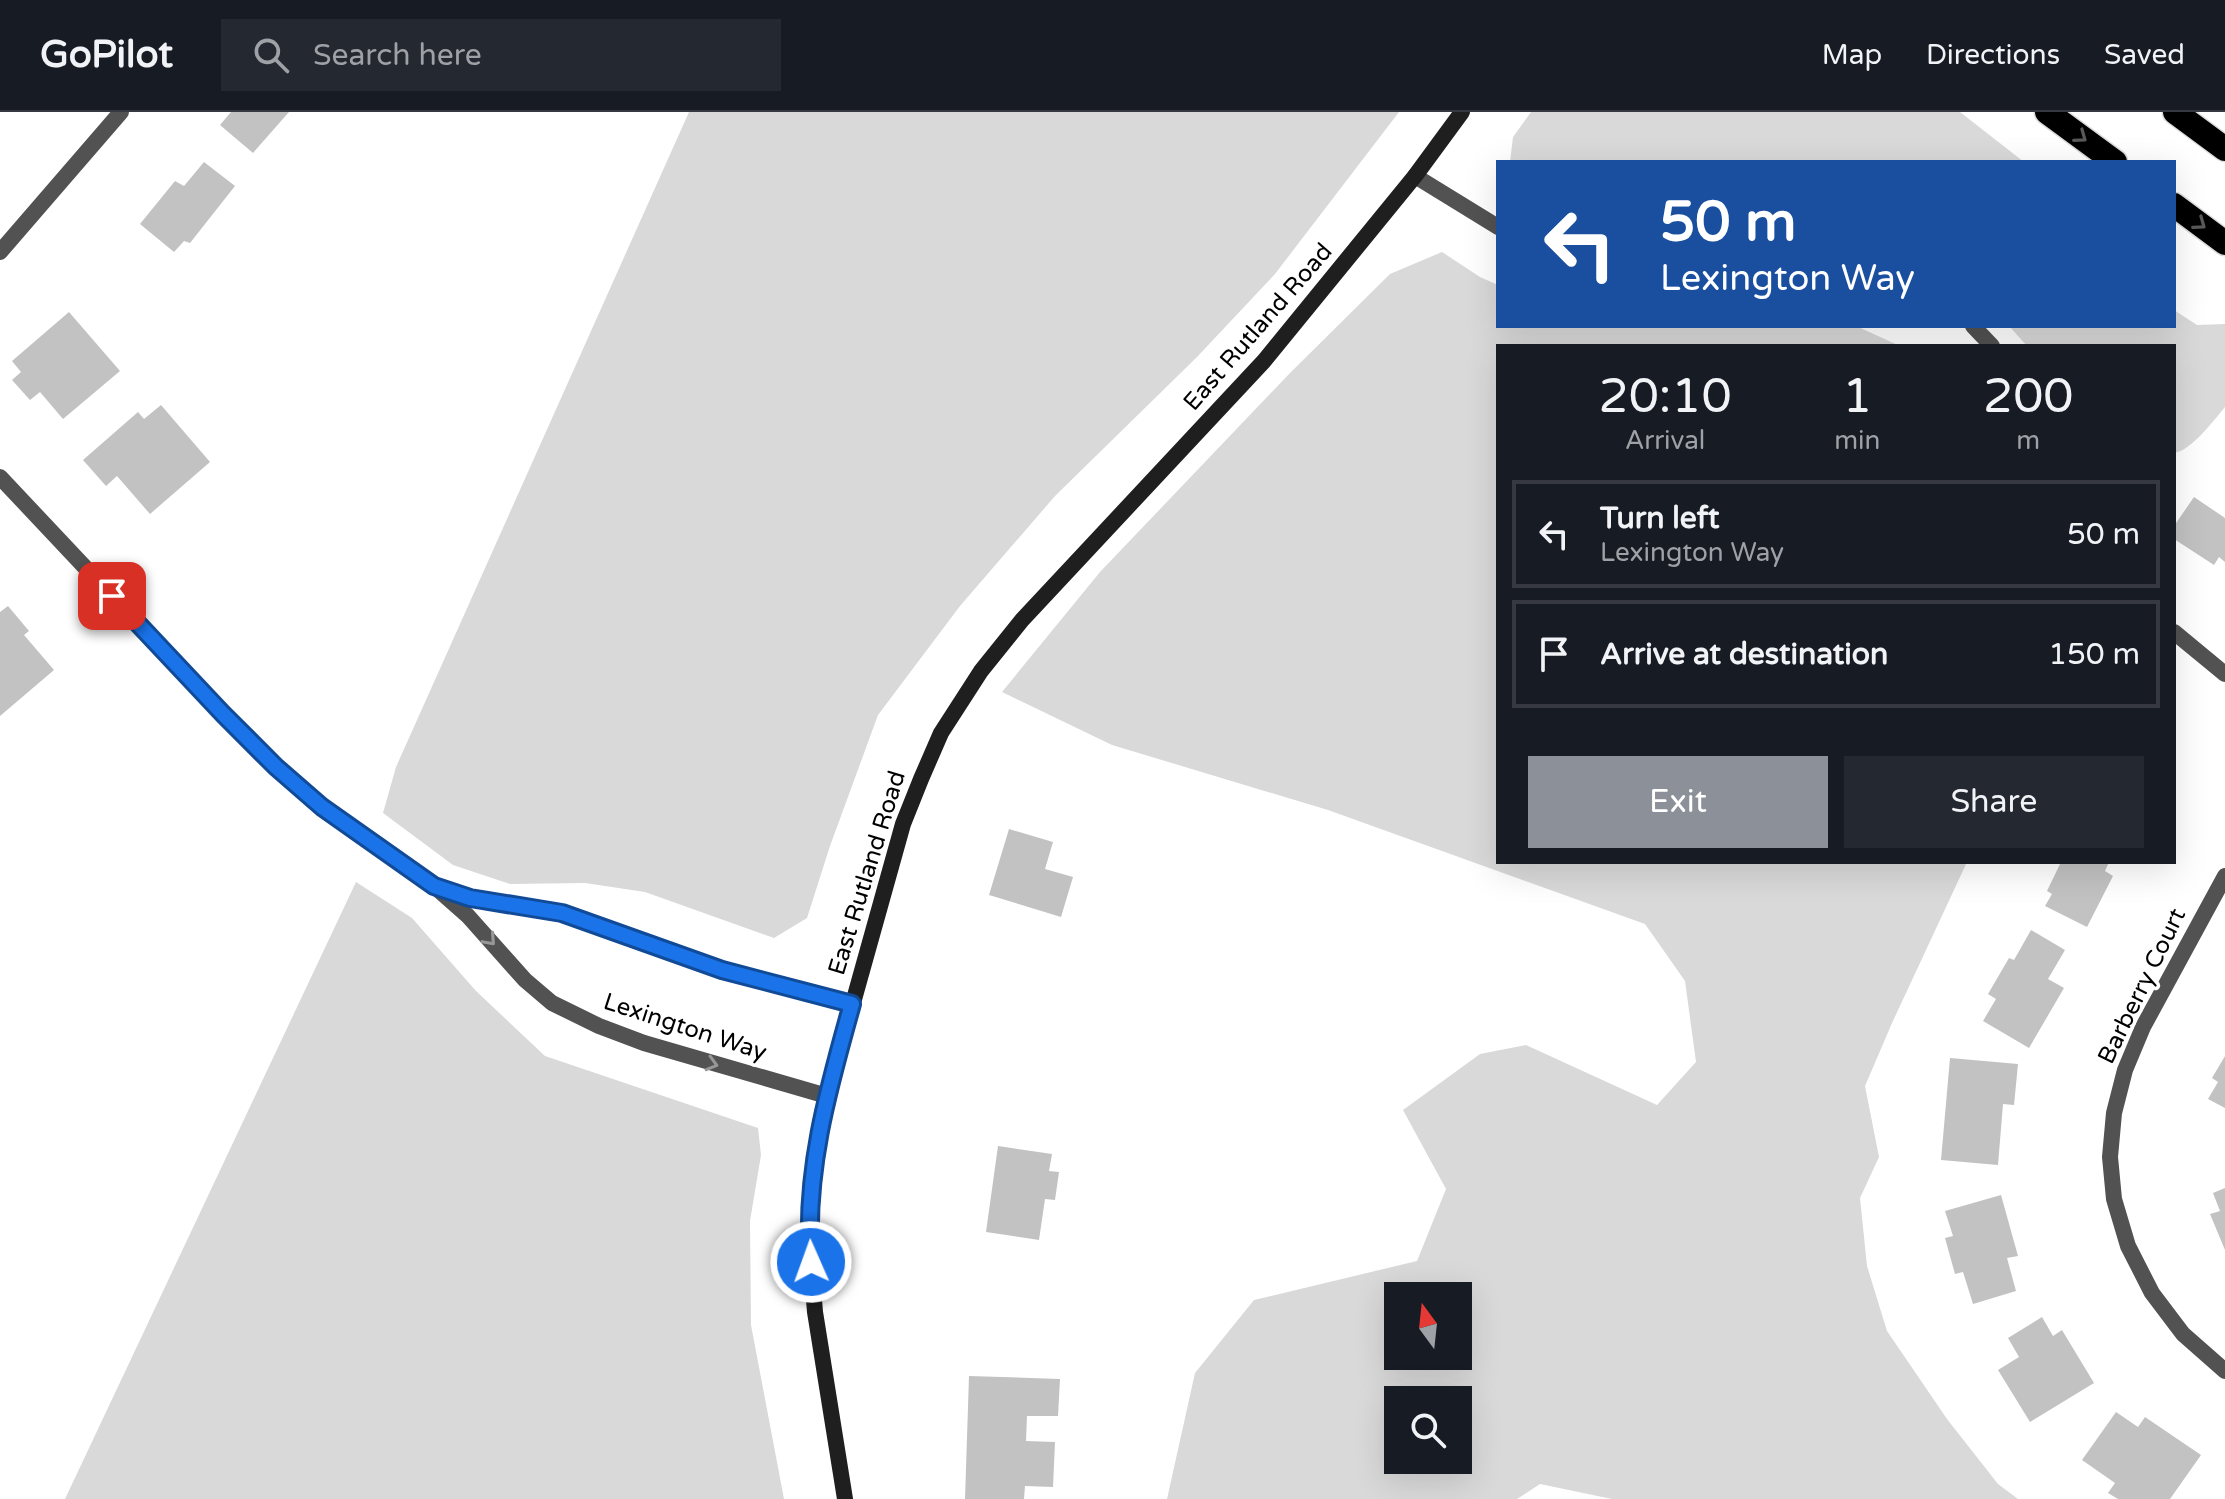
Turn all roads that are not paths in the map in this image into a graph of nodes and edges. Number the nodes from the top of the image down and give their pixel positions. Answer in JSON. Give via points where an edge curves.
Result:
{"nodes":[{"id":1,"x":121,"y":112,"type":"edge"},
{"id":2,"x":1462,"y":112,"type":"edge"},
{"id":3,"x":2047,"y":112,"type":"edge"},
{"id":4,"x":2175,"y":112,"type":"edge"},
{"id":5,"x":2225,"y":149,"type":"edge"},
{"id":6,"x":2112,"y":160,"type":"edge"},
{"id":7,"x":1415,"y":176,"type":"junction"},
{"id":8,"x":2176,"y":206,"type":"edge"},
{"id":9,"x":1496,"y":226,"type":"edge"},
{"id":10,"x":2225,"y":243,"type":"edge"},
{"id":11,"x":0,"y":252,"type":"edge"},
{"id":12,"x":1975,"y":328,"type":"edge"},
{"id":13,"x":1990,"y":344,"type":"edge"},
{"id":14,"x":0,"y":477,"type":"edge"},
{"id":15,"x":2176,"y":634,"type":"edge"},
{"id":16,"x":2225,"y":674,"type":"edge"},
{"id":17,"x":2225,"y":876,"type":"edge"},
{"id":18,"x":434,"y":886,"type":"junction"},
{"id":19,"x":852,"y":1004,"type":"junction"},
{"id":20,"x":827,"y":1096,"type":"junction"},
{"id":21,"x":2225,"y":1371,"type":"edge"},
{"id":22,"x":845,"y":1499,"type":"edge"}],
"edges":[{"from":1,"to":11,"type":"street"},
{"from":2,"to":7,"type":"main road","name":"East Rutland Road"},
{"from":3,"to":6,"type":"highway","one_way":true},
{"from":4,"to":5,"type":"highway"},
{"from":7,"to":9,"type":"street"},
{"from":7,"to":19,"type":"main road","name":"East Rutland Road","via":[[1264,361],[1022,620],[981,671],[941,733],[903,824]]},
{"from":8,"to":10,"type":"highway","one_way":true},
{"from":12,"to":13,"type":"street"},
{"from":14,"to":18,"type":"street","name":"Lexington Way","via":[[276,767],[322,807]]},
{"from":15,"to":16,"type":"street"},
{"from":17,"to":21,"type":"street","name":"Barberry Court","via":[[2125,1070],[2110,1157],[2114,1199],[2128,1246],[2152,1293],[2183,1334]]},
{"from":18,"to":19,"type":"street","name":"Lexington Way","via":[[470,898],[562,913],[722,970]]},
{"from":18,"to":20,"type":"street","name":"Lexington Way","one_way":true,"via":[[552,1003],[644,1043]]},
{"from":19,"to":20,"type":"main road","name":"East Rutland Road"},
{"from":20,"to":22,"type":"main road","name":"East Rutland Road","via":[[811,1181],[809,1237],[815,1312]]}]}
